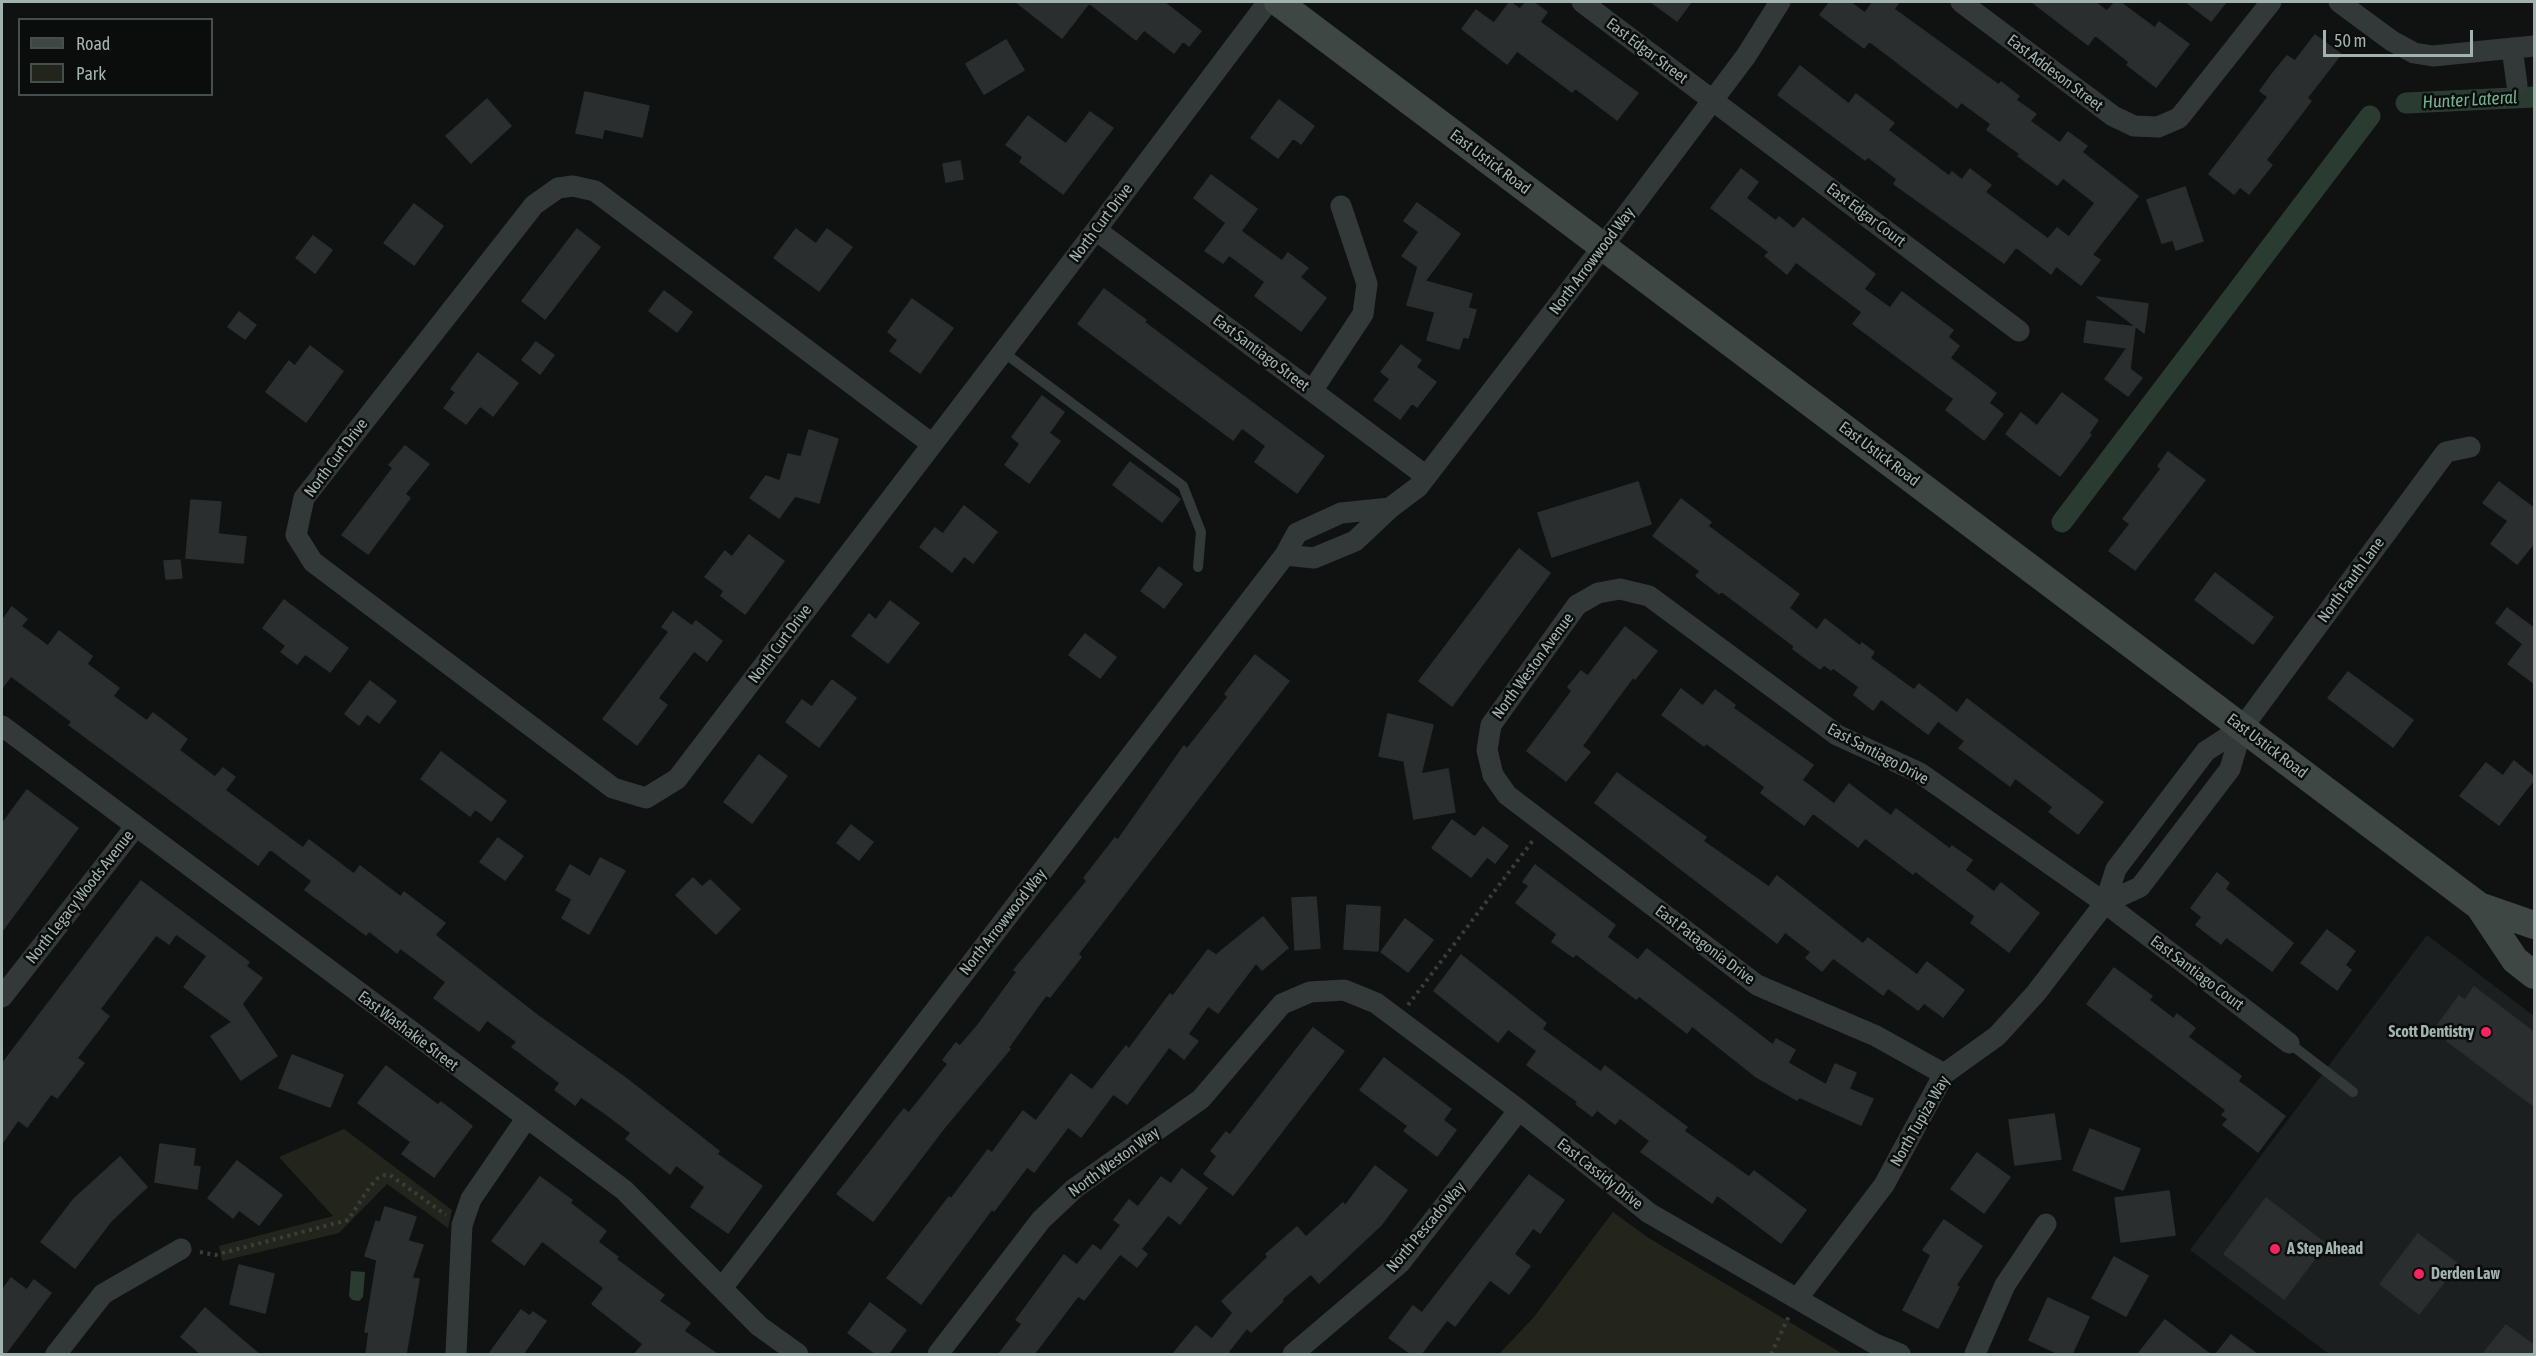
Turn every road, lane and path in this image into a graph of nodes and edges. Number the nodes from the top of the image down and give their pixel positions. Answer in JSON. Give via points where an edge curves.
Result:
{"nodes":[{"id":1,"x":1268,"y":2,"type":"edge"},
{"id":2,"x":1278,"y":2,"type":"edge"},
{"id":3,"x":1582,"y":2,"type":"edge"},
{"id":4,"x":1780,"y":2,"type":"edge"},
{"id":5,"x":1960,"y":2,"type":"edge"},
{"id":6,"x":2271,"y":2,"type":"edge"},
{"id":7,"x":2339,"y":2,"type":"edge"},
{"id":8,"x":2535,"y":46,"type":"edge"},
{"id":9,"x":2512,"y":48,"type":"junction"},
{"id":10,"x":2517,"y":85,"type":"dead end"},
{"id":11,"x":1713,"y":100,"type":"junction"},
{"id":12,"x":1341,"y":206,"type":"dead end"},
{"id":13,"x":1096,"y":230,"type":"junction"},
{"id":14,"x":1603,"y":246,"type":"junction"},
{"id":15,"x":2019,"y":331,"type":"dead end"},
{"id":16,"x":1003,"y":352,"type":"junction"},
{"id":17,"x":1312,"y":391,"type":"junction"},
{"id":18,"x":932,"y":444,"type":"junction"},
{"id":19,"x":2470,"y":447,"type":"dead end"},
{"id":20,"x":1426,"y":476,"type":"junction"},
{"id":21,"x":1390,"y":508,"type":"junction"},
{"id":22,"x":1285,"y":555,"type":"junction"},
{"id":23,"x":1198,"y":567,"type":"dead end"},
{"id":24,"x":1620,"y":588,"type":"joint"},
{"id":25,"x":2,"y":726,"type":"edge"},
{"id":26,"x":2242,"y":728,"type":"junction"},
{"id":27,"x":1493,"y":775,"type":"joint"},
{"id":28,"x":1545,"y":824,"type":"junction"},
{"id":29,"x":136,"y":826,"type":"junction"},
{"id":30,"x":2105,"y":903,"type":"junction"},
{"id":31,"x":2479,"y":906,"type":"junction"},
{"id":32,"x":2535,"y":925,"type":"edge"},
{"id":33,"x":2535,"y":975,"type":"edge"},
{"id":34,"x":1310,"y":992,"type":"joint"},
{"id":35,"x":2,"y":997,"type":"edge"},
{"id":36,"x":1398,"y":1019,"type":"junction"},
{"id":37,"x":2289,"y":1043,"type":"joint"},
{"id":38,"x":1944,"y":1074,"type":"junction"},
{"id":39,"x":2353,"y":1092,"type":"dead end"},
{"id":40,"x":1519,"y":1110,"type":"junction"},
{"id":41,"x":526,"y":1119,"type":"junction"},
{"id":42,"x":464,"y":1220,"type":"junction"},
{"id":43,"x":2046,"y":1224,"type":"dead end"},
{"id":44,"x":181,"y":1249,"type":"joint"},
{"id":45,"x":722,"y":1288,"type":"junction"},
{"id":46,"x":1797,"y":1299,"type":"junction"},
{"id":47,"x":56,"y":1354,"type":"edge"},
{"id":48,"x":456,"y":1354,"type":"edge"},
{"id":49,"x":798,"y":1354,"type":"edge"},
{"id":50,"x":938,"y":1354,"type":"edge"},
{"id":51,"x":1293,"y":1354,"type":"edge"},
{"id":52,"x":1771,"y":1354,"type":"edge"},
{"id":53,"x":1900,"y":1354,"type":"edge"},
{"id":54,"x":1975,"y":1354,"type":"edge"}],
"edges":[{"from":1,"to":13,"type":"street","name":"North Curt Drive"},
{"from":2,"to":14,"type":"main road","name":"East Ustick Road"},
{"from":3,"to":11,"type":"street","name":"East Edgar Street"},
{"from":4,"to":11,"type":"street","name":"North Arrowwood Way"},
{"from":5,"to":6,"type":"street","name":"East Addeson Street","via":[[2113,116],[2134,126],[2158,127],[2180,118]]},
{"from":7,"to":9,"type":"street","via":[[2414,53],[2433,56]]},
{"from":8,"to":9,"type":"street"},
{"from":9,"to":10,"type":"street"},
{"from":11,"to":14,"type":"street","name":"North Arrowwood Way"},
{"from":11,"to":15,"type":"street","name":"East Edgar Court"},
{"from":12,"to":17,"type":"street","via":[[1367,284],[1363,314]]},
{"from":13,"to":16,"type":"street","name":"North Curt Drive"},
{"from":13,"to":17,"type":"street","name":"East Santiago Street"},
{"from":14,"to":20,"type":"street","name":"North Arrowwood Way"},
{"from":14,"to":26,"type":"main road","name":"East Ustick Road"},
{"from":16,"to":18,"type":"street","name":"North Curt Drive"},
{"from":16,"to":23,"type":"lane","via":[[1183,486],[1201,532]]},
{"from":17,"to":20,"type":"street","name":"East Santiago Street"},
{"from":18,"to":18,"type":"street","name":"North Curt Drive","via":[[676,779],[646,798],[613,788],[313,562],[296,535],[304,498],[534,205],[558,188],[573,186],[595,191]]},
{"from":19,"to":26,"type":"street","name":"North Fauth Lane","via":[[2446,452]]},
{"from":20,"to":21,"type":"street","name":"North Arrowwood Way"},
{"from":21,"to":22,"type":"street","name":"North Arrowwood Way","via":[[1355,541],[1314,558]]},
{"from":21,"to":22,"type":"street","name":"North Arrowwood Way","via":[[1341,513],[1297,533]]},
{"from":22,"to":45,"type":"street","name":"North Arrowwood Way"},
{"from":24,"to":27,"type":"street","name":"North Weston Avenue","via":[[1598,593],[1577,605],[1491,725],[1486,750]]},
{"from":24,"to":30,"type":"street","name":"East Santiago Drive","via":[[1649,596],[1837,735],[1920,773]]},
{"from":25,"to":29,"type":"street","name":"East Washakie Street"},
{"from":26,"to":30,"type":"street","name":"North Tupiza Way","via":[[2206,751],[2116,869]]},
{"from":26,"to":30,"type":"street","name":"North Tupiza Way","via":[[2229,769],[2140,886]]},
{"from":26,"to":31,"type":"main road","name":"East Ustick Road"},
{"from":27,"to":28,"type":"street","name":"East Patagonia Drive","via":[[1507,795]]},
{"from":28,"to":36,"type":"path"},
{"from":28,"to":38,"type":"street","name":"East Patagonia Drive","via":[[1757,985],[1876,1036]]},
{"from":29,"to":35,"type":"street","name":"North Legacy Woods Avenue"},
{"from":29,"to":41,"type":"street","name":"East Washakie Street"},
{"from":30,"to":37,"type":"street","name":"East Santiago Court"},
{"from":30,"to":38,"type":"street","name":"North Tupiza Way","via":[[2036,993],[1997,1036]]},
{"from":31,"to":32,"type":"main road","name":"East Ustick Road"},
{"from":31,"to":33,"type":"main road","name":"East Ustick Road","via":[[2515,960]]},
{"from":34,"to":36,"type":"street","name":"East Cassidy Drive","via":[[1344,990],[1376,1003]]},
{"from":34,"to":50,"type":"street","name":"North Weston Way","via":[[1282,1004],[1200,1099],[1075,1188],[1041,1220]]},
{"from":36,"to":40,"type":"street","name":"East Cassidy Drive"},
{"from":37,"to":39,"type":"lane"},
{"from":38,"to":46,"type":"street","name":"North Tupiza Way","via":[[1884,1185]]},
{"from":40,"to":46,"type":"street","name":"East Cassidy Drive","via":[[1649,1213]]},
{"from":40,"to":51,"type":"street","name":"North Pescado Way","via":[[1400,1263]]},
{"from":41,"to":42,"type":"street","via":[[471,1199]]},
{"from":41,"to":45,"type":"street","name":"East Washakie Street","via":[[624,1190]]},
{"from":42,"to":44,"type":"path","via":[[443,1215],[385,1175],[369,1188],[348,1220],[339,1224],[215,1255]]},
{"from":42,"to":48,"type":"street"},
{"from":43,"to":54,"type":"street","via":[[2005,1285]]},
{"from":44,"to":47,"type":"street","via":[[103,1294]]},
{"from":45,"to":49,"type":"street","name":"East Washakie Street","via":[[759,1326]]},
{"from":46,"to":52,"type":"path"},
{"from":46,"to":53,"type":"street","name":"East Cassidy Drive"}]}
